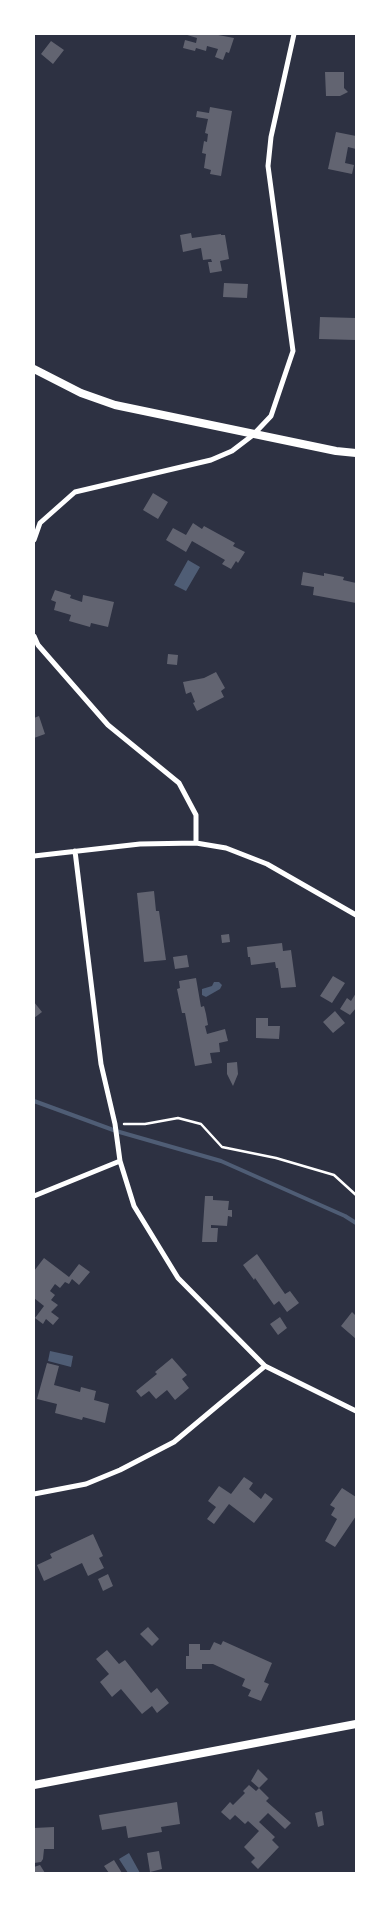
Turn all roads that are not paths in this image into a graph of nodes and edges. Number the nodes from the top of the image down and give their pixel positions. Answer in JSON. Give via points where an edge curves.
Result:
{"nodes":[{"id":1,"x":294,"y":34,"type":"edge"},
{"id":2,"x":34,"y":369,"type":"edge"},
{"id":3,"x":253,"y":434,"type":"junction"},
{"id":4,"x":356,"y":453,"type":"edge"},
{"id":5,"x":34,"y":540,"type":"edge"},
{"id":6,"x":34,"y":636,"type":"edge"},
{"id":7,"x":196,"y":844,"type":"junction"},
{"id":8,"x":74,"y":851,"type":"junction"},
{"id":9,"x":34,"y":856,"type":"edge"},
{"id":10,"x":356,"y":915,"type":"edge"},
{"id":11,"x":120,"y":1161,"type":"junction"},
{"id":12,"x":34,"y":1196,"type":"edge"},
{"id":13,"x":265,"y":1366,"type":"junction"},
{"id":14,"x":356,"y":1411,"type":"edge"},
{"id":15,"x":34,"y":1494,"type":"edge"},
{"id":16,"x":356,"y":1724,"type":"edge"},
{"id":17,"x":34,"y":1785,"type":"edge"}],
"edges":[{"from":1,"to":3,"type":"street","via":[[271,137],[268,166],[294,351],[271,416]]},
{"from":2,"to":3,"type":"street","via":[[81,393],[115,405]]},
{"from":3,"to":4,"type":"street"},
{"from":3,"to":5,"type":"street","via":[[232,450],[211,460],[75,492],[40,523]]},
{"from":6,"to":7,"type":"street","via":[[38,645],[108,725],[178,783],[196,815]]},
{"from":7,"to":8,"type":"street","via":[[140,844]]},
{"from":7,"to":10,"type":"street","via":[[226,848],[267,864]]},
{"from":8,"to":9,"type":"street"},
{"from":8,"to":11,"type":"street","via":[[101,1064]]},
{"from":11,"to":12,"type":"street"},
{"from":11,"to":13,"type":"street","via":[[134,1206],[178,1278]]},
{"from":13,"to":14,"type":"street"},
{"from":13,"to":15,"type":"street","via":[[174,1442],[86,1484]]},
{"from":16,"to":17,"type":"street"}]}
